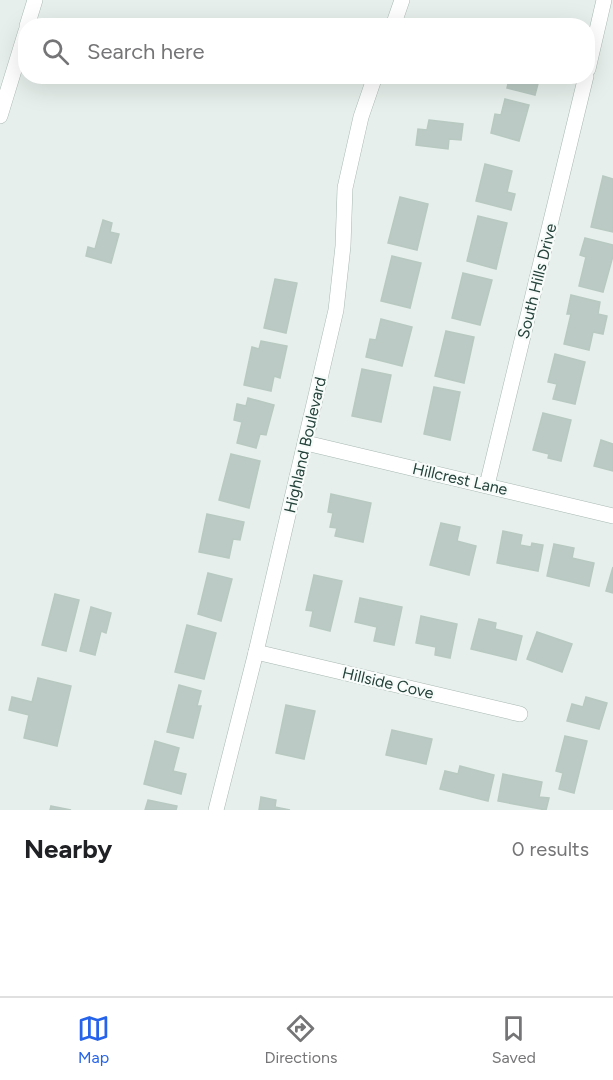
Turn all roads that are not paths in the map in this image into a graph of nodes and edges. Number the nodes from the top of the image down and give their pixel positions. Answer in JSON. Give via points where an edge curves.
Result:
{"nodes":[{"id":1,"x":35,"y":0,"type":"edge"},
{"id":2,"x":402,"y":0,"type":"edge"},
{"id":3,"x":604,"y":0,"type":"edge"},
{"id":4,"x":29,"y":18,"type":"edge"},
{"id":5,"x":396,"y":18,"type":"edge"},
{"id":6,"x":595,"y":39,"type":"edge"},
{"id":7,"x":18,"y":57,"type":"edge"},
{"id":8,"x":372,"y":84,"type":"edge"},
{"id":9,"x":584,"y":84,"type":"edge"},
{"id":10,"x":0,"y":117,"type":"edge"},
{"id":11,"x":306,"y":443,"type":"junction"},
{"id":12,"x":488,"y":485,"type":"junction"},
{"id":13,"x":613,"y":516,"type":"edge"},
{"id":14,"x":256,"y":652,"type":"junction"},
{"id":15,"x":520,"y":714,"type":"dead end"},
{"id":16,"x":216,"y":810,"type":"edge"}],
"edges":[{"from":1,"to":4,"type":"street"},
{"from":2,"to":5,"type":"street"},
{"from":3,"to":6,"type":"street"},
{"from":7,"to":10,"type":"street"},
{"from":8,"to":11,"type":"street","name":"Highland Boulevard","via":[[345,188],[336,310]]},
{"from":9,"to":12,"type":"street","name":"South Hills Drive"},
{"from":11,"to":12,"type":"street","name":"Hillcrest Lane"},
{"from":11,"to":14,"type":"street","name":"Highland Boulevard"},
{"from":12,"to":13,"type":"street","name":"Hillcrest Lane"},
{"from":14,"to":15,"type":"street","name":"Hillside Cove"},
{"from":14,"to":16,"type":"street","name":"Highland Boulevard"}]}
